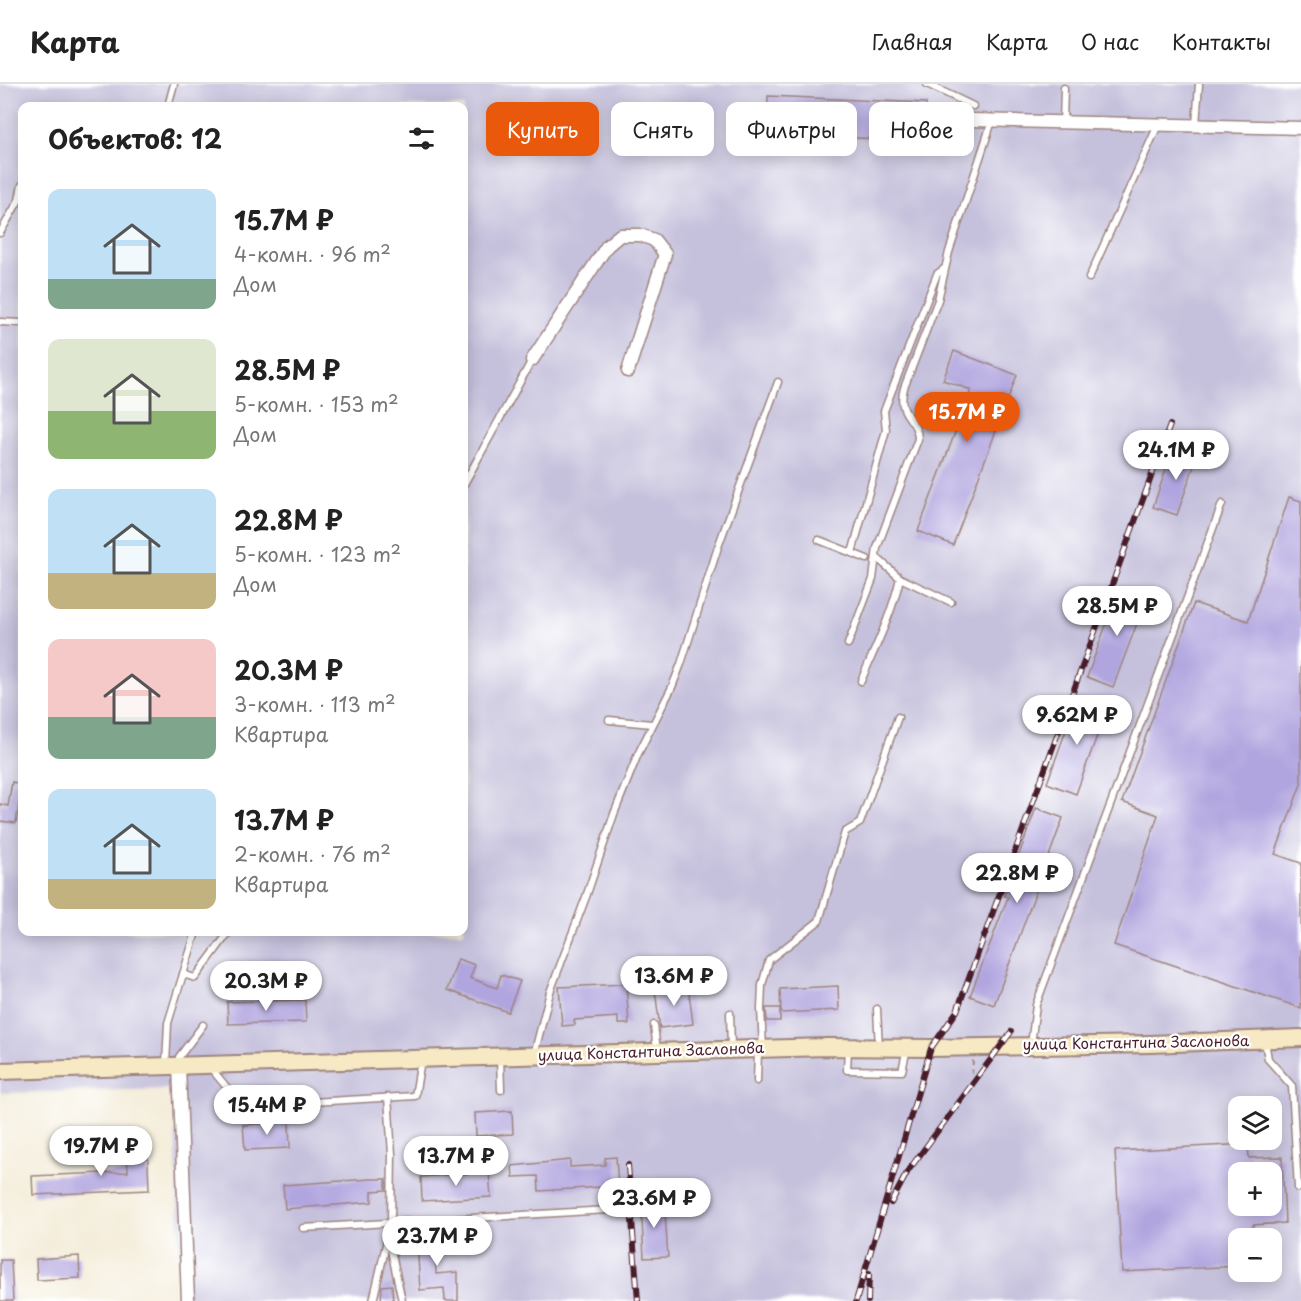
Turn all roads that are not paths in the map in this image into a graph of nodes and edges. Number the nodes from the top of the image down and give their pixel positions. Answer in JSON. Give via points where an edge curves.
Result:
{"nodes":[{"id":1,"x":174,"y":84,"type":"edge"},
{"id":2,"x":927,"y":84,"type":"edge"},
{"id":3,"x":1199,"y":84,"type":"edge"},
{"id":4,"x":1064,"y":88,"type":"dead end"},
{"id":5,"x":169,"y":102,"type":"edge"},
{"id":6,"x":965,"y":102,"type":"edge"},
{"id":7,"x":974,"y":120,"type":"edge"},
{"id":8,"x":992,"y":121,"type":"junction"},
{"id":9,"x":1063,"y":123,"type":"junction"},
{"id":10,"x":1158,"y":125,"type":"junction"},
{"id":11,"x":1196,"y":126,"type":"junction"},
{"id":12,"x":1301,"y":128,"type":"edge"},
{"id":13,"x":18,"y":200,"type":"edge"},
{"id":14,"x":0,"y":233,"type":"edge"},
{"id":15,"x":945,"y":268,"type":"junction"},
{"id":16,"x":1089,"y":278,"type":"dead end"},
{"id":17,"x":0,"y":322,"type":"edge"},
{"id":18,"x":18,"y":323,"type":"edge"},
{"id":19,"x":532,"y":360,"type":"joint"},
{"id":20,"x":628,"y":371,"type":"dead end"},
{"id":21,"x":778,"y":382,"type":"dead end"},
{"id":22,"x":468,"y":477,"type":"edge"},
{"id":23,"x":1222,"y":504,"type":"dead end"},
{"id":24,"x":819,"y":540,"type":"dead end"},
{"id":25,"x":852,"y":553,"type":"junction"},
{"id":26,"x":876,"y":557,"type":"junction"},
{"id":27,"x":867,"y":559,"type":"dead end"},
{"id":28,"x":900,"y":578,"type":"junction"},
{"id":29,"x":951,"y":602,"type":"dead end"},
{"id":30,"x":848,"y":644,"type":"dead end"},
{"id":31,"x":861,"y":681,"type":"dead end"},
{"id":32,"x":898,"y":717,"type":"dead end"},
{"id":33,"x":609,"y":720,"type":"dead end"},
{"id":34,"x":652,"y":724,"type":"junction"},
{"id":35,"x":195,"y":936,"type":"edge"},
{"id":36,"x":226,"y":936,"type":"edge"},
{"id":37,"x":183,"y":974,"type":"junction"},
{"id":38,"x":877,"y":1009,"type":"dead end"},
{"id":39,"x":730,"y":1013,"type":"dead end"},
{"id":40,"x":202,"y":1025,"type":"dead end"},
{"id":41,"x":654,"y":1026,"type":"dead end"},
{"id":42,"x":1301,"y":1038,"type":"edge"},
{"id":43,"x":1265,"y":1041,"type":"junction"},
{"id":44,"x":1030,"y":1045,"type":"junction"},
{"id":45,"x":848,"y":1048,"type":"junction"},
{"id":46,"x":879,"y":1048,"type":"junction"},
{"id":47,"x":907,"y":1048,"type":"junction"},
{"id":48,"x":761,"y":1049,"type":"junction"},
{"id":49,"x":731,"y":1050,"type":"junction"},
{"id":50,"x":657,"y":1052,"type":"junction"},
{"id":51,"x":534,"y":1055,"type":"junction"},
{"id":52,"x":500,"y":1056,"type":"junction"},
{"id":53,"x":422,"y":1058,"type":"junction"},
{"id":54,"x":207,"y":1064,"type":"junction"},
{"id":55,"x":173,"y":1065,"type":"junction"},
{"id":56,"x":0,"y":1071,"type":"edge"},
{"id":57,"x":757,"y":1081,"type":"dead end"},
{"id":58,"x":501,"y":1089,"type":"dead end"},
{"id":59,"x":388,"y":1097,"type":"junction"},
{"id":60,"x":1301,"y":1188,"type":"edge"},
{"id":61,"x":608,"y":1210,"type":"dead end"},
{"id":62,"x":391,"y":1223,"type":"junction"},
{"id":63,"x":303,"y":1228,"type":"dead end"},
{"id":64,"x":388,"y":1237,"type":"junction"},
{"id":65,"x":188,"y":1301,"type":"edge"},
{"id":66,"x":373,"y":1301,"type":"edge"},
{"id":67,"x":402,"y":1301,"type":"edge"}],
"edges":[{"from":1,"to":5,"type":"lane"},
{"from":2,"to":6,"type":"lane"},
{"from":3,"to":11,"type":"lane"},
{"from":4,"to":9,"type":"lane"},
{"from":7,"to":8,"type":"street"},
{"from":8,"to":9,"type":"street"},
{"from":8,"to":15,"type":"lane"},
{"from":9,"to":10,"type":"street"},
{"from":10,"to":11,"type":"street"},
{"from":10,"to":16,"type":"lane"},
{"from":11,"to":12,"type":"street"},
{"from":13,"to":14,"type":"lane"},
{"from":15,"to":25,"type":"lane","via":[[937,274],[884,411],[886,430]]},
{"from":15,"to":26,"type":"lane","via":[[938,300],[902,396],[902,408],[917,428],[918,440]]},
{"from":17,"to":18,"type":"lane"},
{"from":19,"to":20,"type":"street","via":[[607,246],[620,235],[640,235],[654,240],[665,254]]},
{"from":19,"to":22,"type":"lane"},
{"from":21,"to":34,"type":"lane","via":[[718,547],[681,664]]},
{"from":23,"to":44,"type":"lane","via":[[1036,1005]]},
{"from":24,"to":25,"type":"lane"},
{"from":25,"to":27,"type":"lane"},
{"from":26,"to":28,"type":"lane"},
{"from":26,"to":30,"type":"lane","via":[[871,585]]},
{"from":28,"to":29,"type":"lane"},
{"from":28,"to":31,"type":"lane"},
{"from":32,"to":48,"type":"lane","via":[[860,823],[845,832],[819,921],[769,960],[762,985]]},
{"from":33,"to":34,"type":"lane"},
{"from":34,"to":51,"type":"lane","via":[[626,782],[555,977]]},
{"from":35,"to":37,"type":"lane"},
{"from":36,"to":37,"type":"lane","via":[[195,978]]},
{"from":37,"to":55,"type":"lane","via":[[168,1023]]},
{"from":38,"to":46,"type":"lane"},
{"from":39,"to":49,"type":"lane"},
{"from":40,"to":55,"type":"lane"},
{"from":41,"to":50,"type":"lane"},
{"from":42,"to":43,"type":"street","name":"улица Константина Заслонова"},
{"from":43,"to":44,"type":"street","name":"улица Константина Заслонова"},
{"from":43,"to":60,"type":"lane","via":[[1268,1059],[1292,1086]]},
{"from":44,"to":47,"type":"street","name":"улица Константина Заслонова"},
{"from":45,"to":46,"type":"street","name":"улица Константина Заслонова"},
{"from":45,"to":47,"type":"lane","via":[[846,1070],[880,1071],[902,1071]]},
{"from":45,"to":48,"type":"street","name":"улица Константина Заслонова"},
{"from":46,"to":47,"type":"street","name":"улица Константина Заслонова"},
{"from":48,"to":49,"type":"street","name":"улица Константина Заслонова"},
{"from":48,"to":57,"type":"lane"},
{"from":49,"to":50,"type":"street","name":"улица Константина Заслонова"},
{"from":50,"to":51,"type":"street","name":"улица Константина Заслонова"},
{"from":51,"to":52,"type":"street","name":"улица Константина Заслонова"},
{"from":52,"to":53,"type":"street","name":"улица Константина Заслонова"},
{"from":52,"to":58,"type":"lane"},
{"from":53,"to":54,"type":"street","name":"улица Константина Заслонова"},
{"from":53,"to":59,"type":"lane","via":[[415,1096]]},
{"from":54,"to":55,"type":"street","name":"улица Константина Заслонова"},
{"from":54,"to":59,"type":"lane","via":[[242,1106]]},
{"from":55,"to":56,"type":"street","name":"улица Константина Заслонова"},
{"from":55,"to":65,"type":"street"},
{"from":59,"to":62,"type":"lane"},
{"from":61,"to":62,"type":"lane"},
{"from":62,"to":63,"type":"lane"},
{"from":62,"to":64,"type":"lane"},
{"from":64,"to":66,"type":"lane"},
{"from":64,"to":67,"type":"lane"}]}
